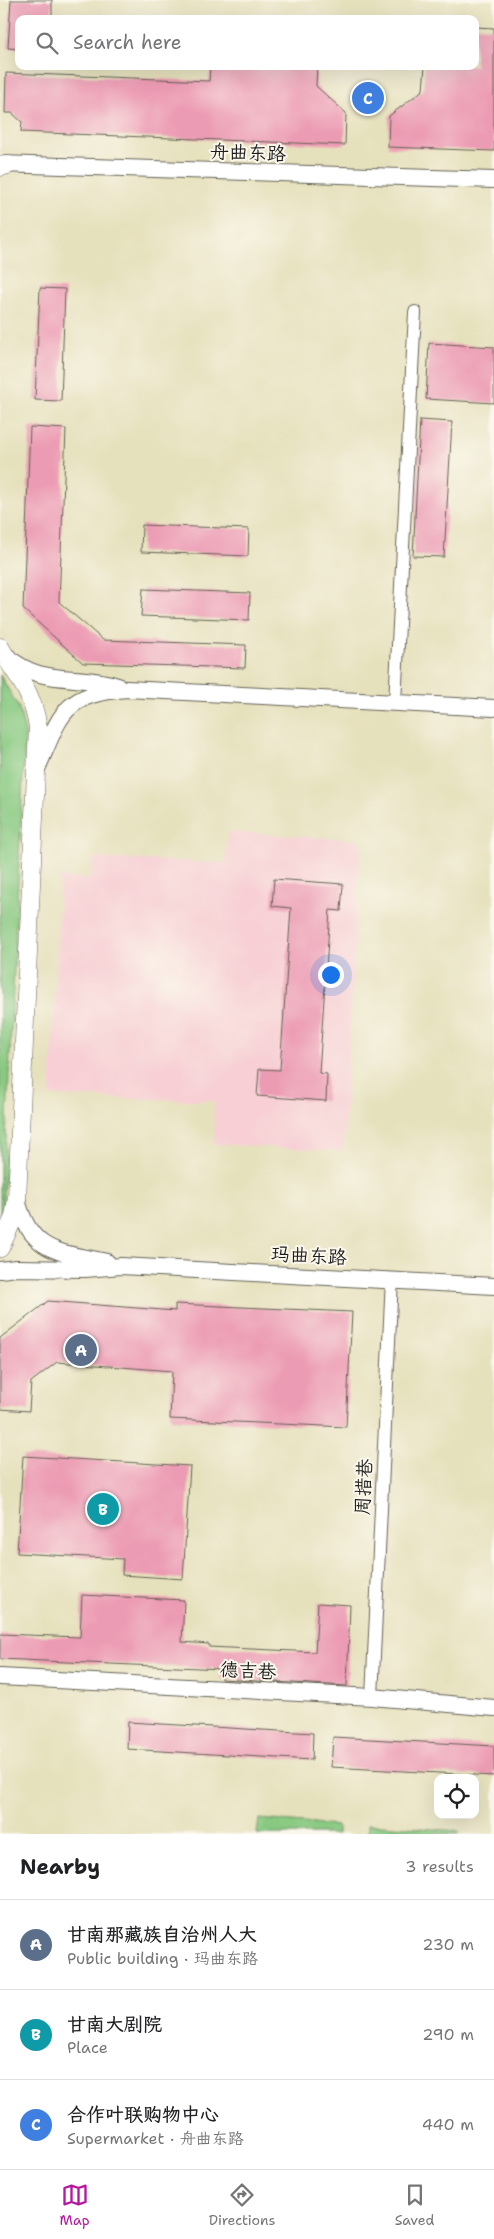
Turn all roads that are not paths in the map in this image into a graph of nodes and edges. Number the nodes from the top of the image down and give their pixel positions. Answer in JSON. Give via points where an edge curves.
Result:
{"nodes":[{"id":1,"x":3,"y":165,"type":"edge"},
{"id":2,"x":494,"y":180,"type":"edge"},
{"id":3,"x":415,"y":312,"type":"dead end"},
{"id":4,"x":3,"y":651,"type":"edge"},
{"id":5,"x":127,"y":689,"type":"junction"},
{"id":6,"x":394,"y":703,"type":"junction"},
{"id":7,"x":494,"y":708,"type":"edge"},
{"id":8,"x":36,"y":771,"type":"junction"},
{"id":9,"x":18,"y":1199,"type":"junction"},
{"id":10,"x":0,"y":1248,"type":"edge"},
{"id":11,"x":121,"y":1266,"type":"junction"},
{"id":12,"x":0,"y":1270,"type":"edge"},
{"id":13,"x":392,"y":1279,"type":"junction"},
{"id":14,"x":494,"y":1286,"type":"edge"},
{"id":15,"x":0,"y":1677,"type":"edge"},
{"id":16,"x":372,"y":1697,"type":"junction"},
{"id":17,"x":494,"y":1708,"type":"edge"}],
"edges":[{"from":1,"to":2,"type":"street","name":"舟曲东路"},
{"from":3,"to":6,"type":"street"},
{"from":4,"to":5,"type":"street","via":[[22,668],[40,675],[96,681]]},
{"from":4,"to":8,"type":"main road","via":[[24,683],[35,712],[38,727]]},
{"from":5,"to":6,"type":"street"},
{"from":5,"to":8,"type":"street","via":[[88,694],[75,701],[53,732]]},
{"from":6,"to":7,"type":"street"},
{"from":8,"to":9,"type":"main road"},
{"from":9,"to":10,"type":"main road"},
{"from":9,"to":11,"type":"street","via":[[25,1223],[44,1245],[62,1254]]},
{"from":11,"to":12,"type":"street"},
{"from":11,"to":13,"type":"street","name":"玛曲东路"},
{"from":13,"to":14,"type":"street","name":"玛曲东路"},
{"from":13,"to":16,"type":"street","name":"周措巷"},
{"from":15,"to":16,"type":"street","name":"德吉巷"},
{"from":16,"to":17,"type":"street","name":"德吉巷"}]}
